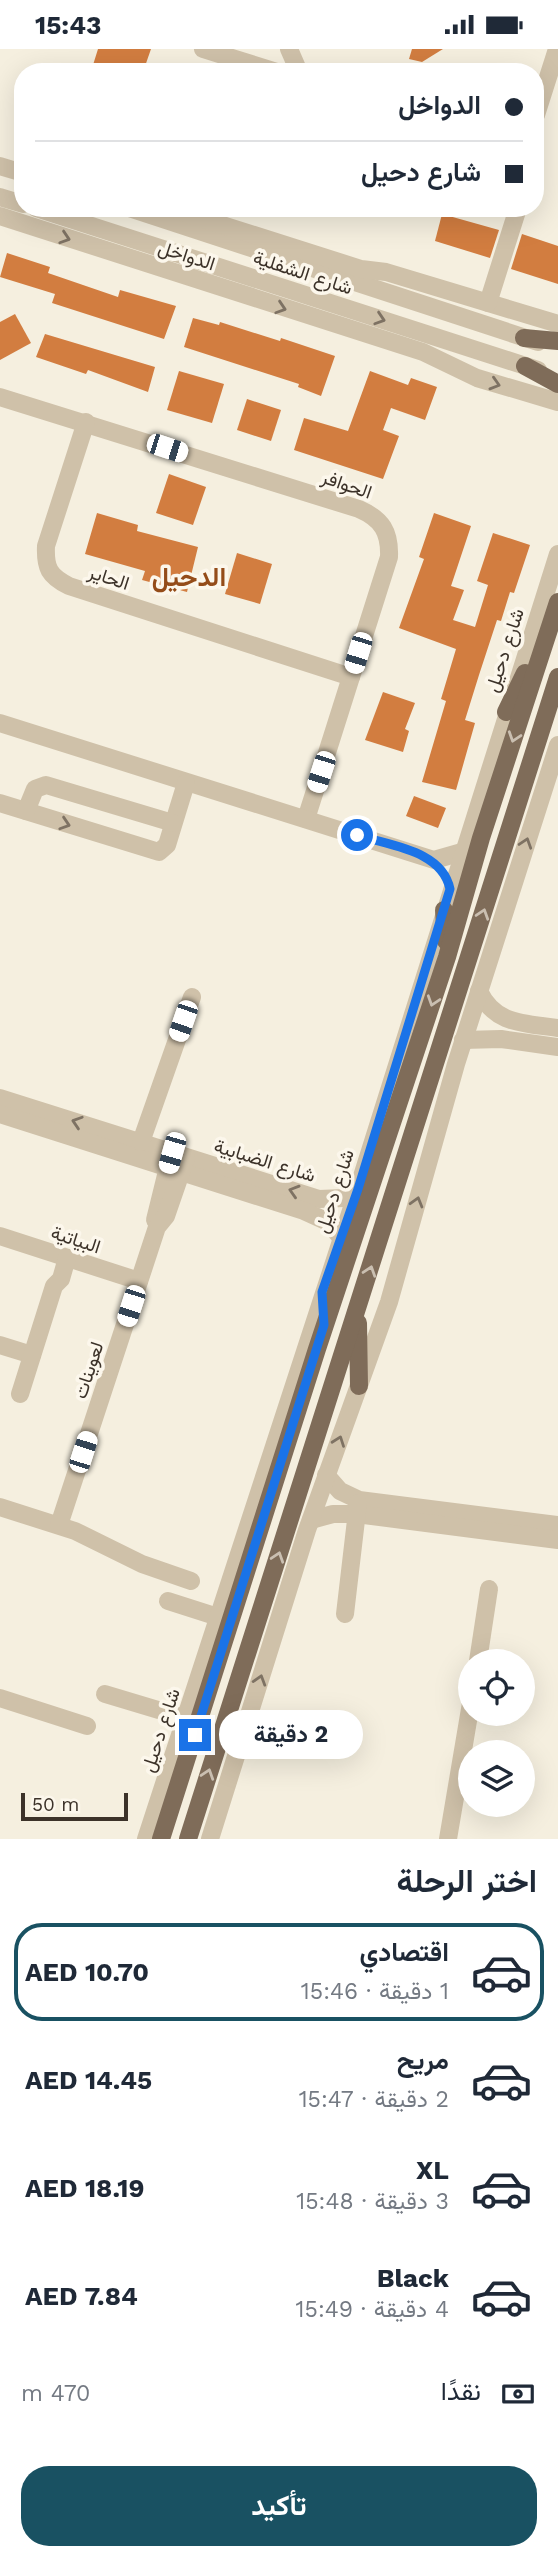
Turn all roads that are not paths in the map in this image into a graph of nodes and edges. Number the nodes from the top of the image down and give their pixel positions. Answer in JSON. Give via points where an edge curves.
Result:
{"nodes":[{"id":1,"x":203,"y":49,"type":"edge"},
{"id":2,"x":557,"y":49,"type":"edge"},
{"id":3,"x":248,"y":63,"type":"edge"},
{"id":4,"x":544,"y":90,"type":"edge"},
{"id":5,"x":64,"y":217,"type":"edge"},
{"id":6,"x":156,"y":217,"type":"edge"},
{"id":7,"x":197,"y":217,"type":"edge"},
{"id":8,"x":515,"y":217,"type":"edge"},
{"id":9,"x":2,"y":219,"type":"edge"},
{"id":10,"x":361,"y":269,"type":"junction"},
{"id":11,"x":488,"y":303,"type":"junction"},
{"id":12,"x":432,"y":308,"type":"junction"},
{"id":13,"x":558,"y":324,"type":"edge"},
{"id":14,"x":524,"y":338,"type":"junction"},
{"id":15,"x":558,"y":341,"type":"edge"},
{"id":16,"x":558,"y":348,"type":"edge"},
{"id":17,"x":490,"y":354,"type":"junction"},
{"id":18,"x":450,"y":363,"type":"junction"},
{"id":19,"x":525,"y":366,"type":"junction"},
{"id":20,"x":558,"y":375,"type":"edge"},
{"id":21,"x":558,"y":384,"type":"edge"},
{"id":22,"x":0,"y":397,"type":"edge"},
{"id":23,"x":558,"y":402,"type":"edge"},
{"id":24,"x":86,"y":422,"type":"junction"},
{"id":25,"x":558,"y":554,"type":"edge"},
{"id":26,"x":556,"y":609,"type":"edge"},
{"id":27,"x":351,"y":677,"type":"junction"},
{"id":28,"x":558,"y":677,"type":"edge"},
{"id":29,"x":506,"y":712,"type":"junction"},
{"id":30,"x":0,"y":723,"type":"edge"},
{"id":31,"x":558,"y":745,"type":"edge"},
{"id":32,"x":186,"y":783,"type":"junction"},
{"id":33,"x":0,"y":803,"type":"edge"},
{"id":34,"x":26,"y":811,"type":"junction"},
{"id":35,"x":306,"y":819,"type":"junction"},
{"id":36,"x":173,"y":823,"type":"junction"},
{"id":37,"x":481,"y":838,"type":"junction"},
{"id":38,"x":462,"y":852,"type":"junction"},
{"id":39,"x":434,"y":860,"type":"junction"},
{"id":40,"x":450,"y":889,"type":"junction"},
{"id":41,"x":444,"y":910,"type":"junction"},
{"id":42,"x":447,"y":957,"type":"junction"},
{"id":43,"x":479,"y":991,"type":"junction"},
{"id":44,"x":192,"y":997,"type":"dead end"},
{"id":45,"x":504,"y":1021,"type":"junction"},
{"id":46,"x":558,"y":1028,"type":"edge"},
{"id":47,"x":500,"y":1039,"type":"junction"},
{"id":48,"x":463,"y":1040,"type":"junction"},
{"id":49,"x":558,"y":1047,"type":"edge"},
{"id":50,"x":0,"y":1098,"type":"edge"},
{"id":51,"x":0,"y":1114,"type":"edge"},
{"id":52,"x":141,"y":1142,"type":"junction"},
{"id":53,"x":176,"y":1163,"type":"junction"},
{"id":54,"x":358,"y":1189,"type":"junction"},
{"id":55,"x":0,"y":1235,"type":"edge"},
{"id":56,"x":342,"y":1238,"type":"junction"},
{"id":57,"x":63,"y":1257,"type":"junction"},
{"id":58,"x":139,"y":1281,"type":"junction"},
{"id":59,"x":322,"y":1292,"type":"junction"},
{"id":60,"x":357,"y":1309,"type":"junction"},
{"id":61,"x":324,"y":1325,"type":"junction"},
{"id":62,"x":0,"y":1345,"type":"edge"},
{"id":63,"x":32,"y":1355,"type":"junction"},
{"id":64,"x":359,"y":1386,"type":"junction"},
{"id":65,"x":20,"y":1394,"type":"dead end"},
{"id":66,"x":326,"y":1475,"type":"junction"},
{"id":67,"x":0,"y":1507,"type":"edge"},
{"id":68,"x":357,"y":1507,"type":"junction"},
{"id":69,"x":385,"y":1510,"type":"junction"},
{"id":70,"x":312,"y":1520,"type":"junction"},
{"id":71,"x":59,"y":1525,"type":"junction"},
{"id":72,"x":558,"y":1525,"type":"edge"},
{"id":73,"x":558,"y":1540,"type":"edge"},
{"id":74,"x":191,"y":1581,"type":"dead end"},
{"id":75,"x":489,"y":1589,"type":"dead end"},
{"id":76,"x":168,"y":1601,"type":"dead end"},
{"id":77,"x":345,"y":1613,"type":"dead end"},
{"id":78,"x":218,"y":1617,"type":"junction"},
{"id":79,"x":480,"y":1649,"type":"edge"},
{"id":80,"x":105,"y":1694,"type":"dead end"},
{"id":81,"x":2,"y":1704,"type":"edge"},
{"id":82,"x":186,"y":1718,"type":"junction"},
{"id":83,"x":87,"y":1726,"type":"dead end"},
{"id":84,"x":467,"y":1726,"type":"edge"},
{"id":85,"x":146,"y":1839,"type":"edge"},
{"id":86,"x":161,"y":1839,"type":"edge"},
{"id":87,"x":187,"y":1839,"type":"edge"},
{"id":88,"x":211,"y":1839,"type":"edge"},
{"id":89,"x":448,"y":1839,"type":"edge"}],
"edges":[{"from":1,"to":3,"type":"street"},
{"from":2,"to":4,"type":"street"},
{"from":5,"to":17,"type":"street","name":"شارع الشفلية","one_way":true},
{"from":6,"to":12,"type":"street","name":"شارع الشفلية"},
{"from":7,"to":10,"type":"street","name":"شارع الشفلية"},
{"from":8,"to":11,"type":"street"},
{"from":9,"to":18,"type":"street","name":"الدواخل","one_way":true},
{"from":10,"to":11,"type":"street","name":"شارع الشفلية","via":[[386,272]]},
{"from":10,"to":12,"type":"street"},
{"from":11,"to":13,"type":"street","name":"شارع الشفلية"},
{"from":12,"to":14,"type":"street","name":"شارع الشفلية"},
{"from":14,"to":15,"type":"main road"},
{"from":14,"to":16,"type":"street","name":"شارع الشفلية"},
{"from":17,"to":18,"type":"street"},
{"from":17,"to":19,"type":"street","name":"شارع الشفلية"},
{"from":18,"to":23,"type":"street","name":"الدواخل","one_way":true,"via":[[477,378]]},
{"from":19,"to":20,"type":"street","name":"شارع الشفلية"},
{"from":19,"to":21,"type":"main road"},
{"from":22,"to":24,"type":"street","name":"الحوافر"},
{"from":24,"to":27,"type":"street","name":"الحوافر","via":[[373,515],[389,541],[388,557]]},
{"from":24,"to":27,"type":"street","name":"الحاير","via":[[46,546],[50,574],[69,586]]},
{"from":25,"to":29,"type":"street","name":"شارع دحيل"},
{"from":26,"to":29,"type":"main road"},
{"from":26,"to":37,"type":"main road","name":"شارع دحيل","one_way":true},
{"from":27,"to":35,"type":"street","name":"الحوافر"},
{"from":60,"to":28,"type":"main road","one_way":true},
{"from":29,"to":38,"type":"street","name":"شارع دحيل"},
{"from":30,"to":32,"type":"street"},
{"from":43,"to":31,"type":"street","one_way":true},
{"from":32,"to":35,"type":"street"},
{"from":32,"to":36,"type":"street"},
{"from":33,"to":34,"type":"street"},
{"from":34,"to":36,"type":"street","via":[[35,789],[46,785]]},
{"from":34,"to":36,"type":"street","one_way":true,"via":[[155,852],[165,848]]},
{"from":35,"to":39,"type":"street"},
{"from":37,"to":38,"type":"main road"},
{"from":37,"to":42,"type":"main road","name":"شارع دحيل"},
{"from":38,"to":39,"type":"street"},
{"from":38,"to":40,"type":"street","name":"شارع دحيل"},
{"from":39,"to":40,"type":"street"},
{"from":40,"to":41,"type":"street","name":"شارع دحيل"},
{"from":41,"to":42,"type":"main road"},
{"from":41,"to":54,"type":"street","name":"شارع دحيل"},
{"from":42,"to":61,"type":"main road","name":"شارع دحيل","one_way":true},
{"from":43,"to":45,"type":"street","via":[[485,1004]]},
{"from":43,"to":48,"type":"street"},
{"from":44,"to":52,"type":"street"},
{"from":45,"to":46,"type":"street"},
{"from":45,"to":47,"type":"street"},
{"from":47,"to":48,"type":"street"},
{"from":47,"to":49,"type":"street"},
{"from":64,"to":48,"type":"street","one_way":true,"via":[[388,1302]]},
{"from":52,"to":50,"type":"street","name":"شارع الضبابية","one_way":true},
{"from":51,"to":53,"type":"street","name":"شارع الضبابية"},
{"from":52,"to":53,"type":"street","name":"شارع الضبابية"},
{"from":54,"to":53,"type":"street","name":"شارع الضبابية","one_way":true,"via":[[344,1198],[327,1200]]},
{"from":53,"to":56,"type":"street","name":"شارع الضبابية","via":[[320,1217]]},
{"from":53,"to":58,"type":"street","name":"لعوينات","via":[[156,1213]]},
{"from":54,"to":56,"type":"street","name":"شارع دحيل"},
{"from":55,"to":57,"type":"street","name":"البياتية"},
{"from":56,"to":59,"type":"street","name":"شارع دحيل"},
{"from":57,"to":58,"type":"street","name":"البياتية"},
{"from":57,"to":63,"type":"street","via":[[53,1277]]},
{"from":58,"to":71,"type":"street","name":"لعوينات"},
{"from":59,"to":61,"type":"main road"},
{"from":59,"to":78,"type":"street","name":"شارع دحيل"},
{"from":60,"to":64,"type":"main road"},
{"from":87,"to":60,"type":"main road","one_way":true},
{"from":61,"to":86,"type":"main road","name":"شارع دحيل"},
{"from":62,"to":63,"type":"street"},
{"from":63,"to":65,"type":"street"},
{"from":66,"to":64,"type":"street","one_way":true},
{"from":66,"to":68,"type":"street"},
{"from":66,"to":70,"type":"street"},
{"from":67,"to":71,"type":"street"},
{"from":68,"to":69,"type":"street"},
{"from":68,"to":70,"type":"street"},
{"from":68,"to":77,"type":"street"},
{"from":69,"to":72,"type":"street"},
{"from":69,"to":73,"type":"street"},
{"from":88,"to":70,"type":"street","one_way":true},
{"from":71,"to":74,"type":"street"},
{"from":75,"to":79,"type":"street"},
{"from":76,"to":78,"type":"street"},
{"from":78,"to":82,"type":"street","name":"شارع دحيل"},
{"from":80,"to":82,"type":"street"},
{"from":81,"to":83,"type":"street"},
{"from":82,"to":85,"type":"street","name":"شارع دحيل"},
{"from":84,"to":89,"type":"street"}]}
